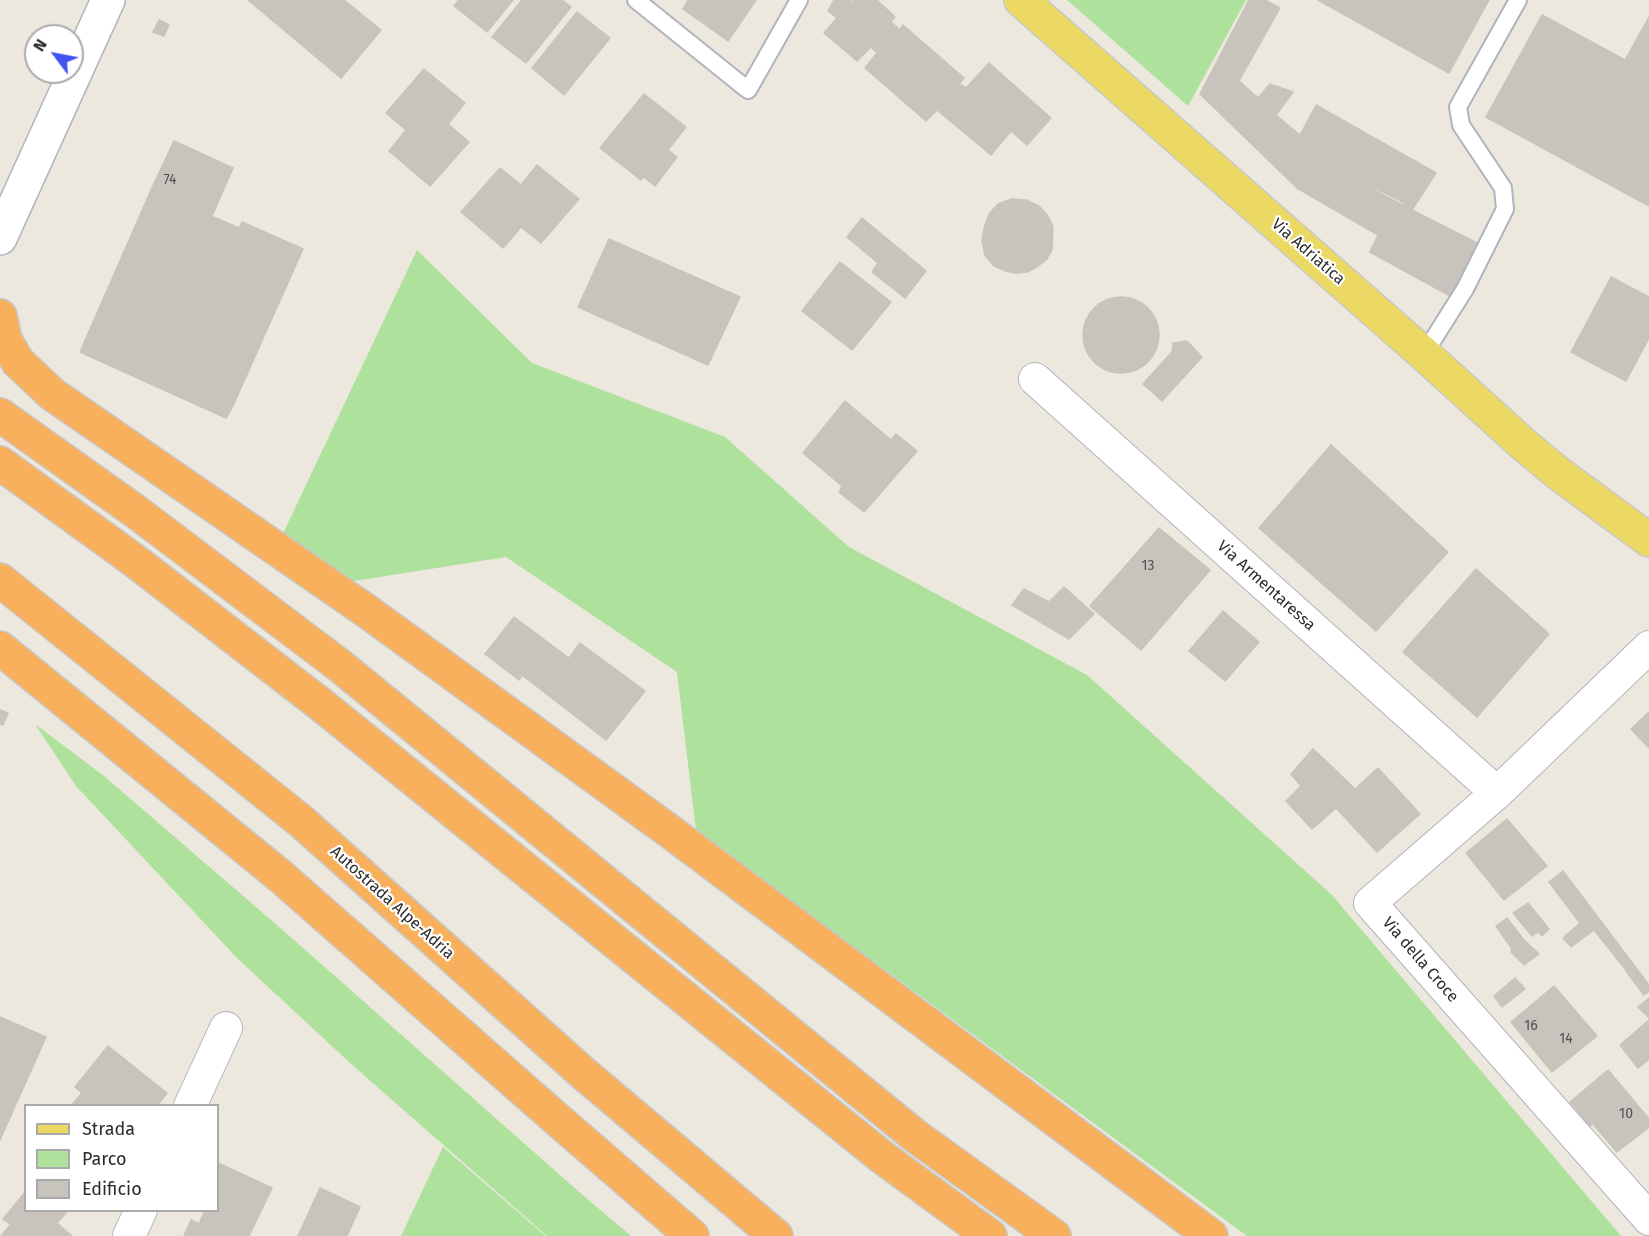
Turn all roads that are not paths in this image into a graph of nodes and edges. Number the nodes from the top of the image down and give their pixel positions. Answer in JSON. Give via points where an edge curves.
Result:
{"nodes":[{"id":1,"x":108,"y":0,"type":"edge"},
{"id":2,"x":636,"y":0,"type":"edge"},
{"id":3,"x":799,"y":0,"type":"edge"},
{"id":4,"x":1021,"y":0,"type":"edge"},
{"id":5,"x":1518,"y":0,"type":"edge"},
{"id":6,"x":0,"y":238,"type":"edge"},
{"id":7,"x":0,"y":316,"type":"edge"},
{"id":8,"x":1424,"y":354,"type":"junction"},
{"id":9,"x":1035,"y":379,"type":"dead end"},
{"id":10,"x":0,"y":415,"type":"edge"},
{"id":11,"x":0,"y":464,"type":"edge"},
{"id":12,"x":1597,"y":501,"type":"junction"},
{"id":13,"x":1649,"y":510,"type":"edge"},
{"id":14,"x":1649,"y":540,"type":"edge"},
{"id":15,"x":0,"y":580,"type":"edge"},
{"id":16,"x":1649,"y":647,"type":"edge"},
{"id":17,"x":0,"y":648,"type":"edge"},
{"id":18,"x":1497,"y":793,"type":"junction"},
{"id":19,"x":226,"y":1028,"type":"dead end"},
{"id":20,"x":191,"y":1104,"type":"edge"},
{"id":21,"x":140,"y":1212,"type":"edge"},
{"id":22,"x":1649,"y":1219,"type":"edge"},
{"id":23,"x":129,"y":1236,"type":"edge"},
{"id":24,"x":692,"y":1236,"type":"edge"},
{"id":25,"x":776,"y":1236,"type":"edge"},
{"id":26,"x":990,"y":1236,"type":"edge"},
{"id":27,"x":1054,"y":1236,"type":"edge"},
{"id":28,"x":1211,"y":1236,"type":"edge"}],
"edges":[{"from":1,"to":6,"type":"main road"},
{"from":2,"to":3,"type":"lane","via":[[748,90]]},
{"from":4,"to":8,"type":"main road","name":"Via Adriatica"},
{"from":5,"to":8,"type":"lane","via":[[1458,107],[1461,125],[1503,188],[1505,209],[1465,290]]},
{"from":7,"to":28,"type":"highway","via":[[5,340],[18,362],[52,394],[368,612],[558,750]]},
{"from":8,"to":12,"type":"main road","name":"Via Adriatica","via":[[1523,444]]},
{"from":9,"to":18,"type":"street","name":"Via Armentaressa"},
{"from":10,"to":27,"type":"highway","via":[[339,665],[914,1135]]},
{"from":11,"to":26,"type":"highway","via":[[135,561],[319,703],[882,1157]]},
{"from":12,"to":13,"type":"main road","name":"Via Adriatica"},
{"from":12,"to":14,"type":"main road","name":"Via Adriatica"},
{"from":15,"to":25,"type":"highway","name":"Autostrada Alpe-Adria","via":[[302,822],[583,1073]]},
{"from":16,"to":18,"type":"street","name":"Via della Croce"},
{"from":17,"to":24,"type":"highway","via":[[279,875]]},
{"from":18,"to":22,"type":"street","name":"Via della Croce","via":[[1370,903]]},
{"from":19,"to":20,"type":"street"},
{"from":21,"to":23,"type":"street"}]}
